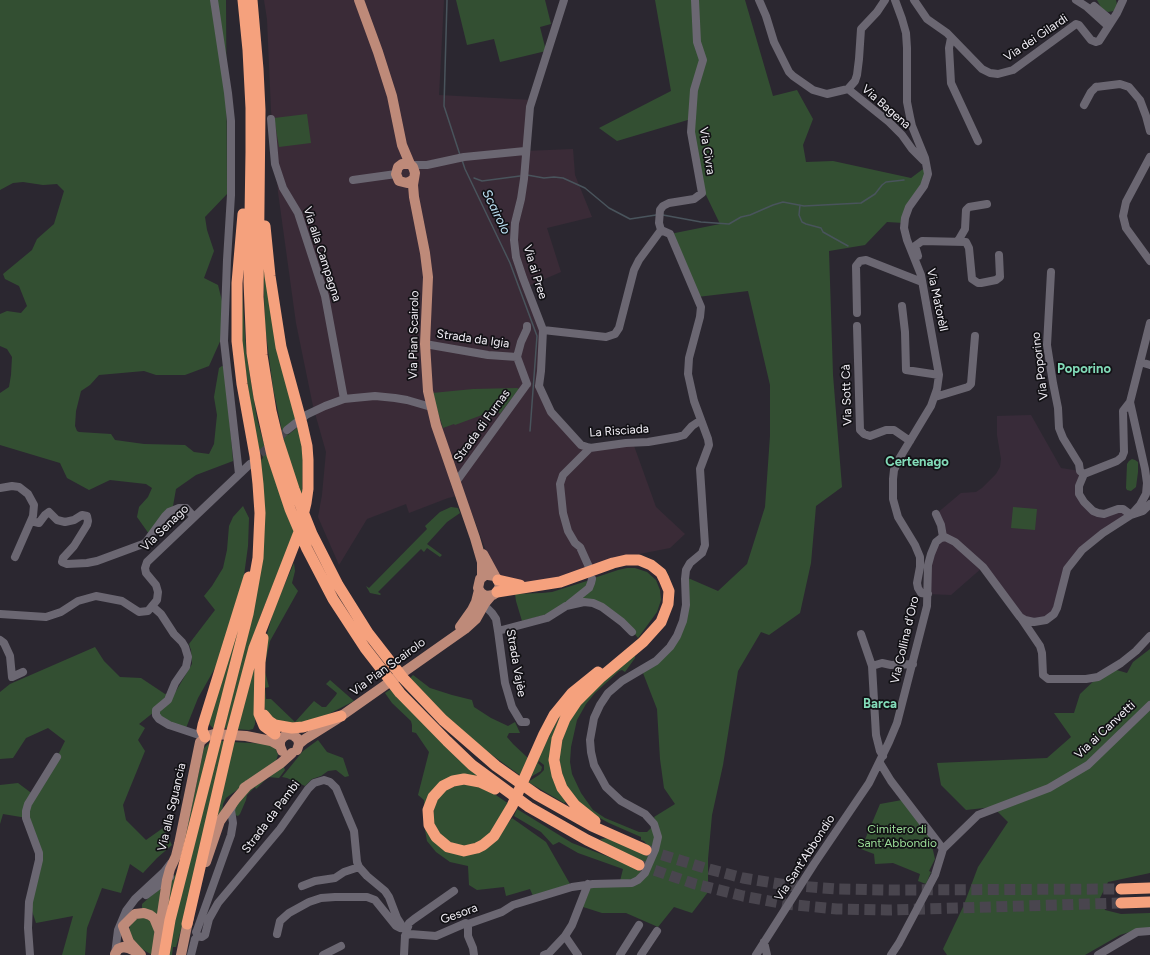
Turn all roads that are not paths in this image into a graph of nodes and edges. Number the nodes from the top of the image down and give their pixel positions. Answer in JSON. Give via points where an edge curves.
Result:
{"nodes":[{"id":1,"x":214,"y":0,"type":"edge"},
{"id":2,"x":243,"y":0,"type":"edge"},
{"id":3,"x":252,"y":0,"type":"edge"},
{"id":4,"x":359,"y":0,"type":"edge"},
{"id":5,"x":564,"y":0,"type":"edge"},
{"id":6,"x":695,"y":0,"type":"edge"},
{"id":7,"x":759,"y":0,"type":"edge"},
{"id":8,"x":885,"y":0,"type":"edge"},
{"id":9,"x":895,"y":0,"type":"edge"},
{"id":10,"x":914,"y":0,"type":"edge"},
{"id":11,"x":1076,"y":0,"type":"edge"},
{"id":12,"x":1123,"y":0,"type":"edge"},
{"id":13,"x":1094,"y":6,"type":"dead end"},
{"id":14,"x":1110,"y":24,"type":"junction"},
{"id":15,"x":951,"y":38,"type":"junction"},
{"id":16,"x":255,"y":85,"type":"junction"},
{"id":17,"x":848,"y":89,"type":"junction"},
{"id":18,"x":1084,"y":105,"type":"dead end"},
{"id":19,"x":271,"y":119,"type":"dead end"},
{"id":20,"x":1150,"y":131,"type":"edge"},
{"id":21,"x":978,"y":141,"type":"dead end"},
{"id":22,"x":917,"y":149,"type":"junction"},
{"id":23,"x":525,"y":151,"type":"junction"},
{"id":24,"x":1150,"y":157,"type":"edge"},
{"id":25,"x":926,"y":166,"type":"joint"},
{"id":26,"x":404,"y":167,"type":"junction"},
{"id":27,"x":353,"y":180,"type":"dead end"},
{"id":28,"x":409,"y":181,"type":"junction"},
{"id":29,"x":987,"y":204,"type":"dead end"},
{"id":30,"x":661,"y":230,"type":"junction"},
{"id":31,"x":958,"y":241,"type":"junction"},
{"id":32,"x":999,"y":255,"type":"dead end"},
{"id":33,"x":1150,"y":261,"type":"edge"},
{"id":34,"x":918,"y":268,"type":"junction"},
{"id":35,"x":1051,"y":272,"type":"dead end"},
{"id":36,"x":922,"y":282,"type":"junction"},
{"id":37,"x":902,"y":306,"type":"dead end"},
{"id":38,"x":857,"y":313,"type":"dead end"},
{"id":39,"x":1150,"y":323,"type":"edge"},
{"id":40,"x":527,"y":326,"type":"dead end"},
{"id":41,"x":857,"y":326,"type":"dead end"},
{"id":42,"x":543,"y":330,"type":"junction"},
{"id":43,"x":975,"y":336,"type":"dead end"},
{"id":44,"x":425,"y":344,"type":"junction"},
{"id":45,"x":517,"y":357,"type":"junction"},
{"id":46,"x":1140,"y":362,"type":"junction"},
{"id":47,"x":1150,"y":365,"type":"edge"},
{"id":48,"x":939,"y":375,"type":"junction"},
{"id":49,"x":527,"y":384,"type":"junction"},
{"id":50,"x":539,"y":386,"type":"junction"},
{"id":51,"x":935,"y":397,"type":"junction"},
{"id":52,"x":344,"y":399,"type":"junction"},
{"id":53,"x":1130,"y":402,"type":"junction"},
{"id":54,"x":431,"y":407,"type":"junction"},
{"id":55,"x":701,"y":420,"type":"junction"},
{"id":56,"x":287,"y":430,"type":"tunnel mouth"},
{"id":57,"x":910,"y":441,"type":"junction"},
{"id":58,"x":590,"y":448,"type":"junction"},
{"id":59,"x":250,"y":464,"type":"tunnel mouth"},
{"id":60,"x":239,"y":474,"type":"junction"},
{"id":61,"x":1084,"y":474,"type":"junction"},
{"id":62,"x":456,"y":482,"type":"junction"},
{"id":63,"x":0,"y":488,"type":"edge"},
{"id":64,"x":288,"y":489,"type":"junction"},
{"id":65,"x":1150,"y":504,"type":"edge"},
{"id":66,"x":260,"y":513,"type":"junction"},
{"id":67,"x":936,"y":514,"type":"dead end"},
{"id":68,"x":1131,"y":515,"type":"junction"},
{"id":69,"x":194,"y":517,"type":"junction"},
{"id":70,"x":30,"y":521,"type":"junction"},
{"id":71,"x":943,"y":537,"type":"junction"},
{"id":72,"x":475,"y":538,"type":"junction"},
{"id":73,"x":15,"y":557,"type":"dead end"},
{"id":74,"x":589,"y":567,"type":"dead end"},
{"id":75,"x":482,"y":577,"type":"junction"},
{"id":76,"x":496,"y":578,"type":"junction"},
{"id":77,"x":592,"y":578,"type":"dead end"},
{"id":78,"x":539,"y":586,"type":"junction"},
{"id":79,"x":479,"y":590,"type":"junction"},
{"id":80,"x":494,"y":594,"type":"junction"},
{"id":81,"x":928,"y":594,"type":"junction"},
{"id":82,"x":271,"y":604,"type":"junction"},
{"id":83,"x":484,"y":605,"type":"junction"},
{"id":84,"x":152,"y":606,"type":"junction"},
{"id":85,"x":566,"y":606,"type":"junction"},
{"id":86,"x":0,"y":614,"type":"edge"},
{"id":87,"x":1020,"y":617,"type":"junction"},
{"id":88,"x":498,"y":631,"type":"junction"},
{"id":89,"x":632,"y":632,"type":"dead end"},
{"id":90,"x":861,"y":634,"type":"dead end"},
{"id":91,"x":1150,"y":636,"type":"edge"},
{"id":92,"x":446,"y":642,"type":"junction"},
{"id":93,"x":1,"y":643,"type":"edge"},
{"id":94,"x":632,"y":651,"type":"junction"},
{"id":95,"x":913,"y":664,"type":"junction"},
{"id":96,"x":872,"y":666,"type":"junction"},
{"id":97,"x":24,"y":672,"type":"dead end"},
{"id":98,"x":260,"y":703,"type":"junction"},
{"id":99,"x":1150,"y":705,"type":"edge"},
{"id":100,"x":343,"y":715,"type":"junction"},
{"id":101,"x":526,"y":722,"type":"dead end"},
{"id":102,"x":209,"y":735,"type":"junction"},
{"id":103,"x":244,"y":736,"type":"junction"},
{"id":104,"x":289,"y":738,"type":"junction"},
{"id":105,"x":281,"y":748,"type":"junction"},
{"id":106,"x":292,"y":754,"type":"junction"},
{"id":107,"x":57,"y":757,"type":"dead end"},
{"id":108,"x":882,"y":759,"type":"junction"},
{"id":109,"x":270,"y":769,"type":"junction"},
{"id":110,"x":874,"y":775,"type":"joint"},
{"id":111,"x":248,"y":785,"type":"junction"},
{"id":112,"x":508,"y":795,"type":"junction"},
{"id":113,"x":235,"y":800,"type":"junction"},
{"id":114,"x":226,"y":812,"type":"junction"},
{"id":115,"x":232,"y":830,"type":"junction"},
{"id":116,"x":215,"y":835,"type":"junction"},
{"id":117,"x":943,"y":849,"type":"junction"},
{"id":118,"x":176,"y":856,"type":"junction"},
{"id":119,"x":639,"y":865,"type":"tunnel mouth"},
{"id":120,"x":359,"y":867,"type":"junction"},
{"id":121,"x":167,"y":880,"type":"junction"},
{"id":122,"x":588,"y":884,"type":"junction"},
{"id":123,"x":302,"y":886,"type":"dead end"},
{"id":124,"x":1150,"y":888,"type":"edge"},
{"id":125,"x":1121,"y":889,"type":"tunnel mouth"},
{"id":126,"x":454,"y":891,"type":"dead end"},
{"id":127,"x":1150,"y":902,"type":"edge"},
{"id":128,"x":1121,"y":903,"type":"tunnel mouth"},
{"id":129,"x":187,"y":924,"type":"junction"},
{"id":130,"x":468,"y":924,"type":"junction"},
{"id":131,"x":639,"y":925,"type":"dead end"},
{"id":132,"x":123,"y":926,"type":"junction"},
{"id":133,"x":159,"y":930,"type":"junction"},
{"id":134,"x":1150,"y":930,"type":"edge"},
{"id":135,"x":406,"y":931,"type":"junction"},
{"id":136,"x":657,"y":931,"type":"dead end"},
{"id":137,"x":277,"y":934,"type":"dead end"},
{"id":138,"x":198,"y":936,"type":"junction"},
{"id":139,"x":565,"y":936,"type":"junction"},
{"id":140,"x":118,"y":937,"type":"junction"},
{"id":141,"x":764,"y":942,"type":"junction"},
{"id":142,"x":341,"y":946,"type":"dead end"},
{"id":143,"x":138,"y":952,"type":"edge"},
{"id":144,"x":115,"y":954,"type":"edge"},
{"id":145,"x":30,"y":955,"type":"edge"},
{"id":146,"x":156,"y":955,"type":"edge"},
{"id":147,"x":164,"y":955,"type":"edge"},
{"id":148,"x":180,"y":955,"type":"edge"},
{"id":149,"x":191,"y":955,"type":"edge"},
{"id":150,"x":323,"y":955,"type":"edge"},
{"id":151,"x":404,"y":955,"type":"edge"},
{"id":152,"x":474,"y":955,"type":"edge"},
{"id":153,"x":544,"y":955,"type":"edge"},
{"id":154,"x":578,"y":955,"type":"edge"},
{"id":155,"x":620,"y":955,"type":"edge"},
{"id":156,"x":642,"y":955,"type":"edge"},
{"id":157,"x":756,"y":955,"type":"edge"},
{"id":158,"x":767,"y":955,"type":"edge"},
{"id":159,"x":892,"y":955,"type":"edge"},
{"id":160,"x":1098,"y":955,"type":"edge"}],
"edges":[{"from":1,"to":60,"type":"street","via":[[231,121],[224,341]]},
{"from":2,"to":16,"type":"highway"},
{"from":3,"to":16,"type":"highway"},
{"from":4,"to":26,"type":"main road","via":[[390,91],[399,125]]},
{"from":5,"to":23,"type":"street","name":"Via ai Pree","via":[[530,107]]},
{"from":6,"to":30,"type":"street","name":"Via Civra","via":[[698,42],[703,60],[694,90],[691,132],[702,193],[694,199],[663,206],[660,210]]},
{"from":7,"to":17,"type":"street","via":[[779,54],[793,76],[823,94]]},
{"from":8,"to":17,"type":"street","name":"Via Bagena","via":[[861,29],[857,75]]},
{"from":9,"to":22,"type":"street","via":[[906,33],[907,96]]},
{"from":10,"to":15,"type":"street","name":"Via dei Gilardi","via":[[927,19]]},
{"from":11,"to":14,"type":"street"},
{"from":12,"to":14,"type":"street","name":"Via dei Gilardi"},
{"from":13,"to":14,"type":"street"},
{"from":14,"to":15,"type":"street","name":"Via dei Gilardi","via":[[1096,42],[1091,40],[1079,25],[1073,25],[1013,70],[998,74],[982,69]]},
{"from":15,"to":21,"type":"street","via":[[951,83]]},
{"from":16,"to":64,"type":"highway","via":[[248,275],[251,340],[255,376],[272,455]]},
{"from":16,"to":66,"type":"highway","via":[[247,114],[236,326],[240,370],[256,464]]},
{"from":16,"to":82,"type":"highway","via":[[265,110],[265,215],[270,282],[281,347],[301,419],[308,460],[306,503],[299,532]]},
{"from":17,"to":22,"type":"street","name":"Via Bagena","via":[[889,122]]},
{"from":18,"to":20,"type":"street","via":[[1094,86],[1120,84],[1129,87],[1140,100]]},
{"from":19,"to":52,"type":"street","name":"Via alla Campagna","via":[[275,164],[283,188],[298,213],[325,296]]},
{"from":22,"to":25,"type":"street","name":"Via Bagena"},
{"from":23,"to":26,"type":"street","via":[[448,159]]},
{"from":23,"to":42,"type":"street","name":"Via ai Pree","via":[[514,248]]},
{"from":24,"to":33,"type":"street","via":[[1126,202],[1123,216],[1126,228]]},
{"from":25,"to":34,"type":"street","name":"Via Matorèll","via":[[927,181],[911,202],[904,223],[907,240]]},
{"from":26,"to":27,"type":"street"},
{"from":26,"to":28,"type":"main road","via":[[398,179]]},
{"from":26,"to":28,"type":"main road","name":"Via Pian Scairolo","via":[[415,170],[416,173]]},
{"from":28,"to":44,"type":"main road","name":"Via Pian Scairolo","via":[[428,277]]},
{"from":29,"to":31,"type":"street","via":[[969,207],[966,210],[964,229]]},
{"from":30,"to":42,"type":"street","via":[[638,260],[619,328],[615,334],[606,337]]},
{"from":30,"to":55,"type":"street","via":[[670,234],[701,307],[689,358],[688,374]]},
{"from":31,"to":32,"type":"street","via":[[968,244],[972,278],[978,282],[998,278]]},
{"from":31,"to":34,"type":"street","via":[[919,242],[915,248],[921,263]]},
{"from":34,"to":36,"type":"street","name":"Via Matorèll"},
{"from":35,"to":61,"type":"street","name":"Via Poporino","via":[[1047,345],[1060,428],[1063,438],[1079,464],[1080,471]]},
{"from":36,"to":38,"type":"street","via":[[866,260],[860,261],[856,266]]},
{"from":36,"to":48,"type":"street","name":"Via Matorèll"},
{"from":37,"to":48,"type":"street","via":[[906,370]]},
{"from":39,"to":46,"type":"street"},
{"from":40,"to":45,"type":"street","name":"Strada da Igia"},
{"from":41,"to":57,"type":"street","name":"Via Sott Cà","via":[[860,430],[870,436],[894,430]]},
{"from":42,"to":50,"type":"street","name":"Via ai Pree"},
{"from":43,"to":51,"type":"street","via":[[971,384]]},
{"from":44,"to":45,"type":"street","name":"Strada da Igia"},
{"from":44,"to":54,"type":"main road","name":"Via Pian Scairolo","via":[[426,380]]},
{"from":45,"to":49,"type":"street","name":"Strada da Igia"},
{"from":46,"to":47,"type":"street"},
{"from":46,"to":53,"type":"street"},
{"from":48,"to":51,"type":"street","name":"Via Matorèll"},
{"from":49,"to":50,"type":"street"},
{"from":49,"to":62,"type":"street","name":"Strada di Furnas"},
{"from":50,"to":58,"type":"street","name":"La Risciada","via":[[551,412],[581,445]]},
{"from":51,"to":57,"type":"street","name":"Via Matorèll"},
{"from":52,"to":54,"type":"street","via":[[395,398]]},
{"from":52,"to":56,"type":"street","via":[[306,415]]},
{"from":53,"to":61,"type":"street","via":[[1123,411],[1122,457],[1117,462]]},
{"from":53,"to":68,"type":"street","via":[[1147,483],[1146,494]]},
{"from":54,"to":62,"type":"main road","name":"Via Pian Scairolo"},
{"from":55,"to":58,"type":"street","name":"La Risciada","via":[[684,435],[677,437]]},
{"from":55,"to":122,"type":"street","name":"Gesora","via":[[709,445],[700,469],[705,545],[702,553],[686,570],[686,605],[681,626],[674,642],[661,657],[622,681],[608,693],[594,718],[591,734],[590,747],[596,770],[612,794],[650,818],[657,833],[656,846],[645,873],[635,881],[627,884]]},
{"from":57,"to":81,"type":"street","name":"Via Matorèll","via":[[894,470],[893,499],[898,517],[920,557],[918,588],[921,593]]},
{"from":58,"to":74,"type":"street","via":[[563,475],[560,484],[568,531]]},
{"from":59,"to":60,"type":"street","name":"Via Senago"},
{"from":60,"to":69,"type":"street","name":"Via Senago"},
{"from":61,"to":68,"type":"street","via":[[1079,494],[1093,511],[1104,514],[1123,509]]},
{"from":62,"to":72,"type":"main road","name":"Via Pian Scairolo"},
{"from":63,"to":70,"type":"street","via":[[12,486],[28,494],[34,505]]},
{"from":64,"to":94,"type":"highway","via":[[338,585],[360,621],[403,678],[443,720],[474,748],[537,795],[592,826],[645,849],[596,822],[575,805],[562,788],[554,760],[559,732],[573,707],[587,690]]},
{"from":64,"to":112,"type":"highway","via":[[296,523],[313,562],[326,587],[369,653],[393,685],[434,730]]},
{"from":65,"to":68,"type":"street","via":[[1143,511]]},
{"from":66,"to":102,"type":"highway","via":[[250,575],[203,725],[202,730]]},
{"from":66,"to":147,"type":"highway","via":[[258,558],[251,600]]},
{"from":67,"to":71,"type":"street"},
{"from":68,"to":87,"type":"street","via":[[1102,533],[1078,554],[1067,569],[1054,614],[1034,622]]},
{"from":69,"to":70,"type":"street","via":[[186,508],[175,509],[165,516],[143,544],[97,561],[67,564],[62,562],[63,558],[87,525],[86,516],[82,515],[65,522],[57,520],[49,512],[39,523]]},
{"from":69,"to":84,"type":"street","name":"Via Senago","via":[[146,564],[146,573],[158,589],[157,600]]},
{"from":70,"to":73,"type":"street"},
{"from":71,"to":81,"type":"street","name":"Via Collina d'Oro","via":[[936,542],[928,565]]},
{"from":71,"to":87,"type":"street","via":[[955,542],[983,567]]},
{"from":72,"to":75,"type":"main road","name":"Via Pian Scairolo","via":[[482,562]]},
{"from":72,"to":76,"type":"main road","name":"Via Pian Scairolo"},
{"from":75,"to":76,"type":"main road","via":[[488,574]]},
{"from":75,"to":79,"type":"main road","via":[[478,585]]},
{"from":76,"to":78,"type":"highway","via":[[513,584]]},
{"from":76,"to":80,"type":"main road","via":[[500,586]]},
{"from":77,"to":85,"type":"street","via":[[587,590]]},
{"from":78,"to":80,"type":"highway"},
{"from":78,"to":94,"type":"highway","via":[[560,582],[626,560],[639,560],[651,565],[664,579],[669,591],[668,604],[656,628]]},
{"from":79,"to":80,"type":"main road","via":[[484,595]]},
{"from":79,"to":92,"type":"main road","name":"Via Pian Scairolo","via":[[468,616]]},
{"from":80,"to":83,"type":"main road","name":"Via Pian Scairolo"},
{"from":81,"to":95,"type":"street","name":"Via Collina d'Oro"},
{"from":82,"to":98,"type":"highway","via":[[260,652]]},
{"from":82,"to":129,"type":"highway","via":[[254,648],[242,690]]},
{"from":83,"to":88,"type":"street","name":"Strada Vajèe","via":[[492,613]]},
{"from":83,"to":92,"type":"main road","name":"Via Pian Scairolo","via":[[471,624]]},
{"from":84,"to":86,"type":"street","via":[[146,612],[139,612],[115,599],[93,596],[46,617]]},
{"from":84,"to":102,"type":"street","via":[[182,642],[188,657],[186,667],[168,700],[156,710],[156,715],[169,725]]},
{"from":85,"to":88,"type":"street","via":[[547,618]]},
{"from":85,"to":89,"type":"street","via":[[584,602],[598,605]]},
{"from":87,"to":91,"type":"street","via":[[1040,646],[1043,675],[1048,679],[1098,677],[1121,663]]},
{"from":88,"to":101,"type":"street","name":"Strada Vajèe","via":[[512,708],[521,722]]},
{"from":90,"to":96,"type":"street"},
{"from":92,"to":100,"type":"main road","name":"Via Pian Scairolo"},
{"from":93,"to":97,"type":"street","via":[[10,656],[12,677]]},
{"from":94,"to":112,"type":"highway","via":[[582,684],[562,704],[506,818],[489,841],[470,850],[456,850],[439,841],[431,829],[428,815],[431,801],[438,790],[447,783],[475,780]]},
{"from":95,"to":96,"type":"street","via":[[882,663]]},
{"from":95,"to":108,"type":"street","name":"Via Collina d'Oro","via":[[897,722]]},
{"from":96,"to":108,"type":"street","via":[[876,735]]},
{"from":98,"to":100,"type":"highway","via":[[269,721],[286,728],[303,727]]},
{"from":98,"to":104,"type":"highway","via":[[259,714],[266,728]]},
{"from":99,"to":117,"type":"street","name":"Via ai Canvetti","via":[[1088,765],[1049,788],[978,815]]},
{"from":100,"to":104,"type":"main road","name":"Via Pian Scairolo"},
{"from":102,"to":103,"type":"main road"},
{"from":102,"to":118,"type":"main road","name":"Via alla Sguancia","via":[[200,742],[198,748]]},
{"from":103,"to":104,"type":"main road","via":[[262,734]]},
{"from":103,"to":105,"type":"main road","via":[[271,741]]},
{"from":104,"to":105,"type":"main road","via":[[280,741]]},
{"from":104,"to":106,"type":"main road","via":[[297,750]]},
{"from":105,"to":106,"type":"main road","via":[[285,753]]},
{"from":105,"to":109,"type":"main road","via":[[279,760]]},
{"from":106,"to":109,"type":"main road"},
{"from":107,"to":145,"type":"street","via":[[26,811],[26,818],[39,853],[29,902]]},
{"from":108,"to":110,"type":"street","name":"Via Collina d'Oro"},
{"from":108,"to":117,"type":"street","via":[[895,786]]},
{"from":109,"to":111,"type":"main road"},
{"from":110,"to":141,"type":"street","name":"Via Sant'Abbondio"},
{"from":111,"to":113,"type":"main road"},
{"from":111,"to":114,"type":"main road","via":[[228,799],[224,806]]},
{"from":112,"to":119,"type":"highway","via":[[528,809]]},
{"from":113,"to":114,"type":"main road"},
{"from":113,"to":115,"type":"street","via":[[231,810]]},
{"from":114,"to":115,"type":"street"},
{"from":114,"to":116,"type":"main road"},
{"from":115,"to":116,"type":"street","via":[[227,824],[223,824]]},
{"from":115,"to":138,"type":"street","via":[[196,931]]},
{"from":116,"to":129,"type":"main road"},
{"from":117,"to":159,"type":"street","via":[[935,875]]},
{"from":118,"to":121,"type":"main road"},
{"from":118,"to":140,"type":"street","name":"Via alla Sguancia","via":[[164,872],[132,903],[122,920]]},
{"from":120,"to":123,"type":"street","via":[[335,878]]},
{"from":120,"to":135,"type":"street","via":[[385,891]]},
{"from":120,"to":138,"type":"street","name":"Strada da Pambi","via":[[354,831],[336,788],[327,781],[317,781],[218,903],[209,919],[206,935]]},
{"from":121,"to":132,"type":"street","via":[[136,903],[128,913]]},
{"from":121,"to":133,"type":"main road"},
{"from":122,"to":130,"type":"street","name":"Gesora","via":[[512,905],[502,912]]},
{"from":122,"to":139,"type":"street"},
{"from":124,"to":125,"type":"highway"},
{"from":126,"to":135,"type":"street","via":[[409,923]]},
{"from":127,"to":128,"type":"highway"},
{"from":129,"to":148,"type":"main road"},
{"from":130,"to":135,"type":"street","name":"Gesora","via":[[436,936]]},
{"from":130,"to":152,"type":"street","via":[[468,936]]},
{"from":131,"to":155,"type":"street"},
{"from":132,"to":133,"type":"main road","via":[[135,914],[144,913],[154,918]]},
{"from":132,"to":140,"type":"street"},
{"from":132,"to":143,"type":"main road","via":[[127,939]]},
{"from":133,"to":146,"type":"main road"},
{"from":134,"to":160,"type":"street","via":[[1137,932]]},
{"from":135,"to":137,"type":"street","via":[[396,926],[375,900],[336,897],[309,902],[289,913],[280,921]]},
{"from":135,"to":151,"type":"street"},
{"from":136,"to":156,"type":"street"},
{"from":138,"to":149,"type":"street"},
{"from":139,"to":153,"type":"street"},
{"from":139,"to":154,"type":"street"},
{"from":140,"to":143,"type":"main road"},
{"from":140,"to":144,"type":"street","name":"Via alla Sguancia"},
{"from":141,"to":157,"type":"street","name":"Via Sant'Abbondio"},
{"from":141,"to":158,"type":"street"},
{"from":142,"to":150,"type":"street"},
{"from":143,"to":144,"type":"main road","via":[[126,948],[118,949]]}]}
